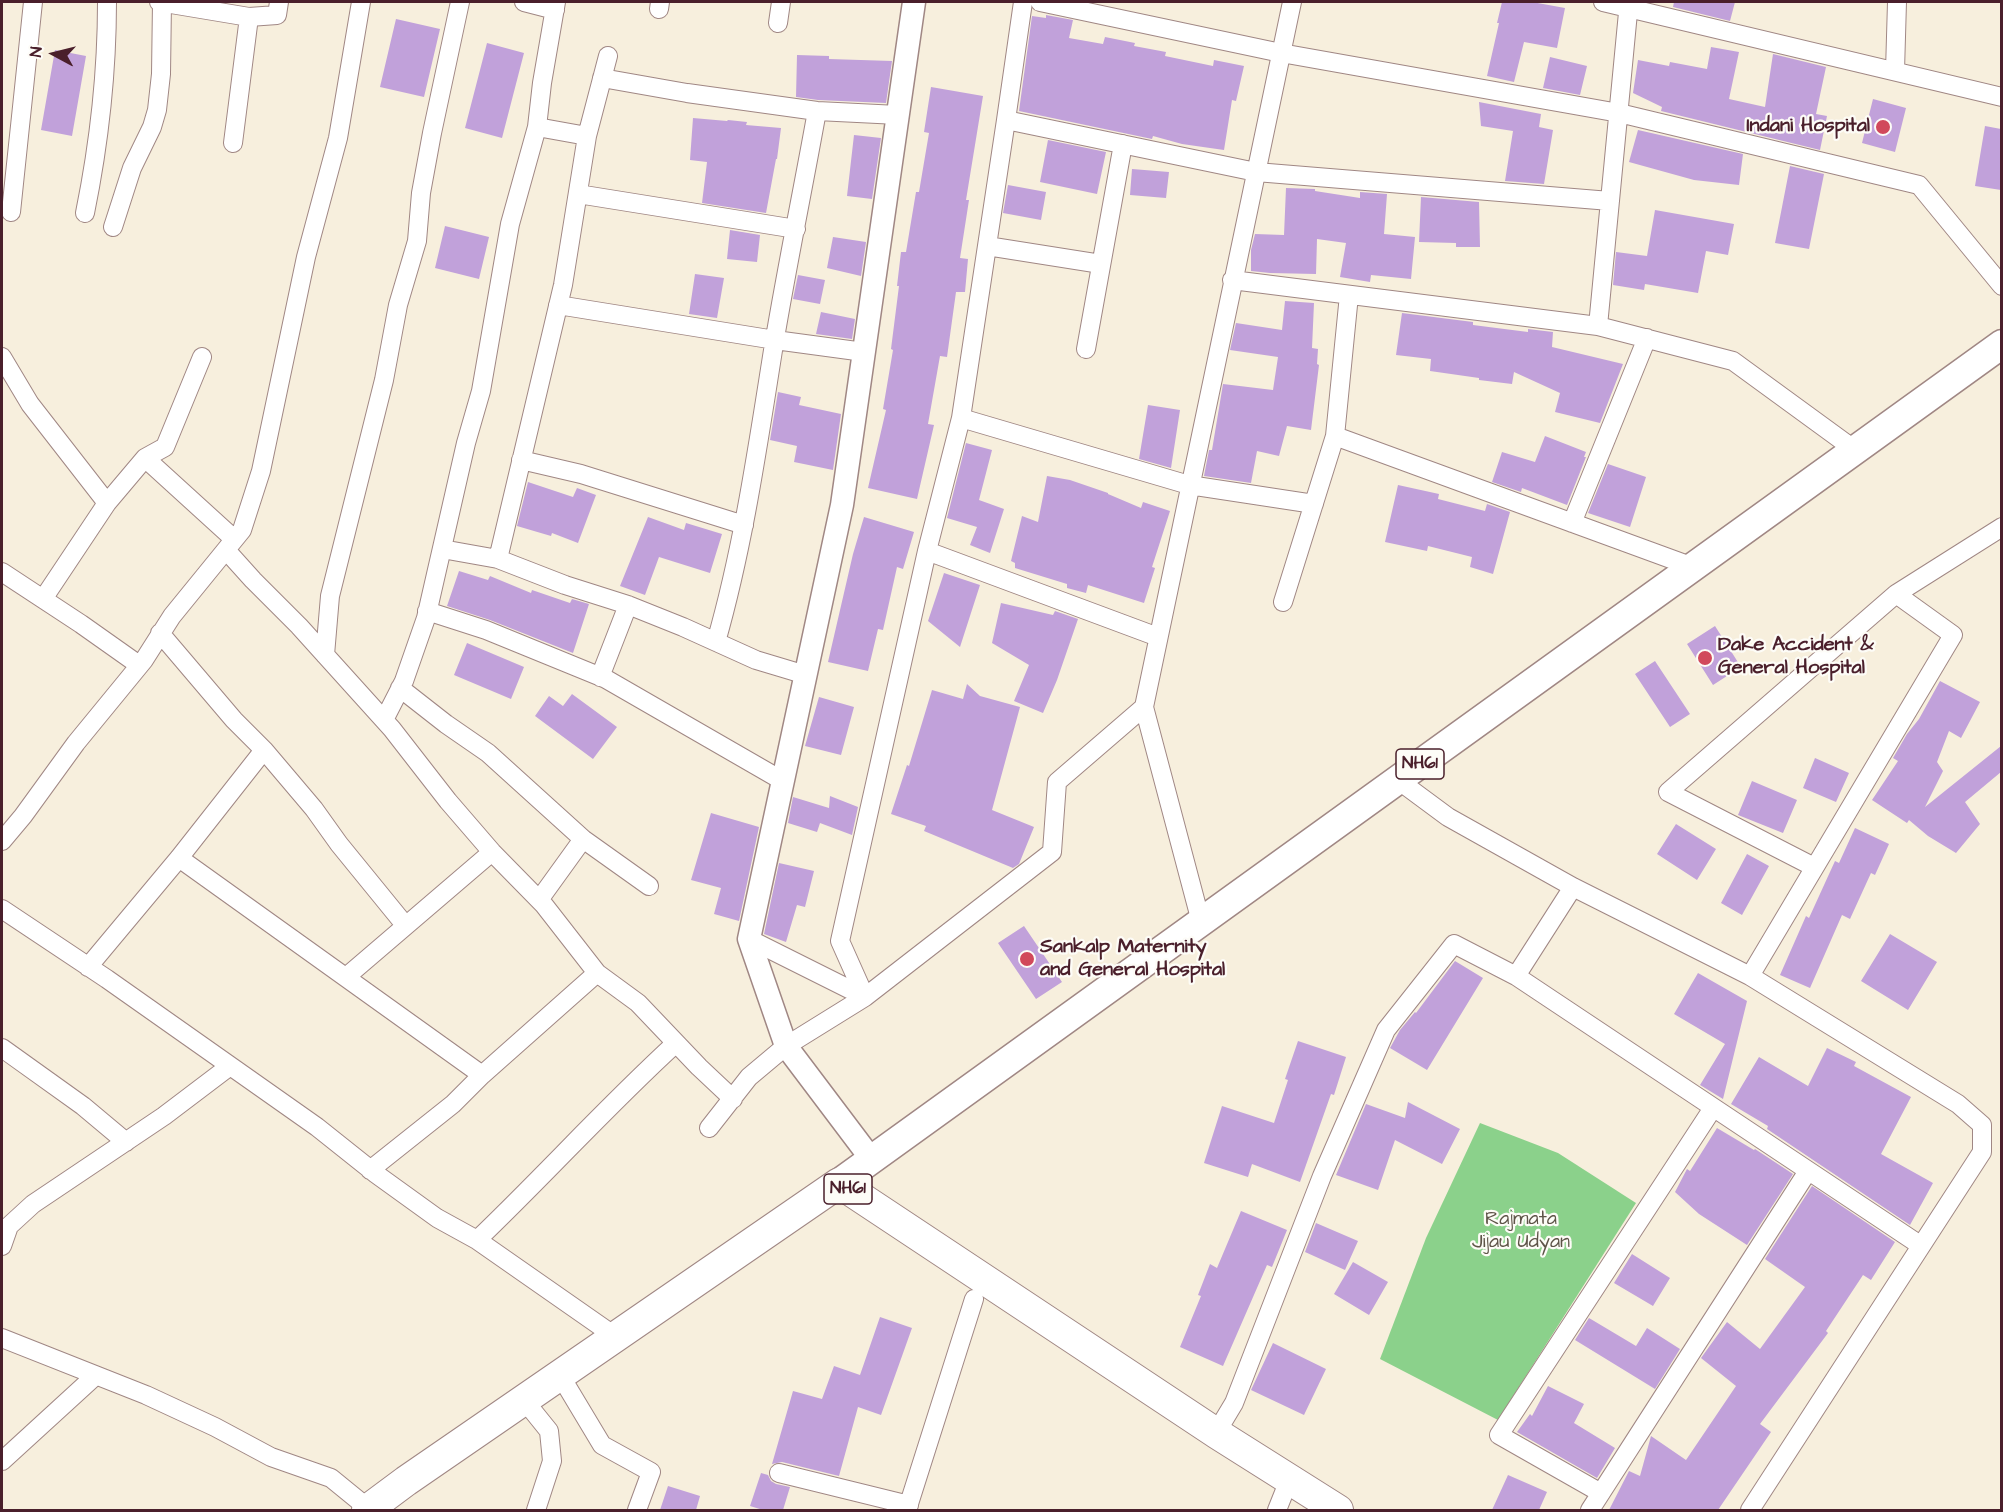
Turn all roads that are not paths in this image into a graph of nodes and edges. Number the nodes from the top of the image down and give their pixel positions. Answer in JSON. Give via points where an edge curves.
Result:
{"nodes":[{"id":1,"x":33,"y":2,"type":"edge"},
{"id":2,"x":107,"y":2,"type":"edge"},
{"id":3,"x":161,"y":2,"type":"edge"},
{"id":4,"x":279,"y":2,"type":"edge"},
{"id":5,"x":361,"y":2,"type":"edge"},
{"id":6,"x":460,"y":2,"type":"edge"},
{"id":7,"x":524,"y":2,"type":"edge"},
{"id":8,"x":781,"y":2,"type":"edge"},
{"id":9,"x":914,"y":2,"type":"edge"},
{"id":10,"x":1023,"y":2,"type":"edge"},
{"id":11,"x":1040,"y":2,"type":"edge"},
{"id":12,"x":1292,"y":2,"type":"edge"},
{"id":13,"x":1603,"y":2,"type":"edge"},
{"id":14,"x":1897,"y":2,"type":"edge"},
{"id":15,"x":200,"y":5,"type":"edge"},
{"id":16,"x":1629,"y":5,"type":"edge"},
{"id":17,"x":556,"y":6,"type":"edge"},
{"id":18,"x":249,"y":17,"type":"junction"},
{"id":19,"x":778,"y":23,"type":"dead end"},
{"id":20,"x":1281,"y":52,"type":"junction"},
{"id":21,"x":608,"y":56,"type":"dead end"},
{"id":22,"x":1895,"y":71,"type":"junction"},
{"id":23,"x":603,"y":78,"type":"junction"},
{"id":24,"x":2001,"y":97,"type":"edge"},
{"id":25,"x":817,"y":111,"type":"junction"},
{"id":26,"x":1619,"y":113,"type":"junction"},
{"id":27,"x":898,"y":115,"type":"junction"},
{"id":28,"x":1006,"y":120,"type":"junction"},
{"id":29,"x":537,"y":127,"type":"junction"},
{"id":30,"x":587,"y":136,"type":"junction"},
{"id":31,"x":233,"y":143,"type":"dead end"},
{"id":32,"x":1123,"y":144,"type":"junction"},
{"id":33,"x":1256,"y":172,"type":"junction"},
{"id":34,"x":578,"y":194,"type":"junction"},
{"id":35,"x":1610,"y":201,"type":"junction"},
{"id":36,"x":11,"y":212,"type":"dead end"},
{"id":37,"x":85,"y":213,"type":"dead end"},
{"id":38,"x":113,"y":227,"type":"dead end"},
{"id":39,"x":796,"y":229,"type":"junction"},
{"id":40,"x":987,"y":246,"type":"junction"},
{"id":41,"x":1101,"y":264,"type":"junction"},
{"id":42,"x":1232,"y":280,"type":"junction"},
{"id":43,"x":2001,"y":286,"type":"edge"},
{"id":44,"x":1349,"y":295,"type":"junction"},
{"id":45,"x":558,"y":305,"type":"junction"},
{"id":46,"x":1598,"y":326,"type":"junction"},
{"id":47,"x":1647,"y":338,"type":"junction"},
{"id":48,"x":775,"y":340,"type":"junction"},
{"id":49,"x":2001,"y":345,"type":"edge"},
{"id":50,"x":1086,"y":349,"type":"dead end"},
{"id":51,"x":864,"y":352,"type":"junction"},
{"id":52,"x":2,"y":357,"type":"edge"},
{"id":53,"x":202,"y":357,"type":"dead end"},
{"id":54,"x":961,"y":418,"type":"junction"},
{"id":55,"x":1335,"y":436,"type":"junction"},
{"id":56,"x":1855,"y":450,"type":"junction"},
{"id":57,"x":146,"y":458,"type":"junction"},
{"id":58,"x":521,"y":460,"type":"junction"},
{"id":59,"x":1190,"y":485,"type":"junction"},
{"id":60,"x":107,"y":503,"type":"junction"},
{"id":61,"x":1314,"y":504,"type":"junction"},
{"id":62,"x":1572,"y":523,"type":"junction"},
{"id":63,"x":744,"y":525,"type":"junction"},
{"id":64,"x":2001,"y":527,"type":"edge"},
{"id":65,"x":230,"y":545,"type":"junction"},
{"id":66,"x":442,"y":549,"type":"junction"},
{"id":67,"x":927,"y":551,"type":"junction"},
{"id":68,"x":498,"y":559,"type":"junction"},
{"id":69,"x":1693,"y":567,"type":"junction"},
{"id":70,"x":4,"y":577,"type":"edge"},
{"id":71,"x":1896,"y":594,"type":"junction"},
{"id":72,"x":43,"y":599,"type":"junction"},
{"id":73,"x":1283,"y":602,"type":"dead end"},
{"id":74,"x":628,"y":605,"type":"junction"},
{"id":75,"x":427,"y":611,"type":"junction"},
{"id":76,"x":160,"y":633,"type":"junction"},
{"id":77,"x":1158,"y":637,"type":"junction"},
{"id":78,"x":716,"y":642,"type":"junction"},
{"id":79,"x":325,"y":655,"type":"junction"},
{"id":80,"x":139,"y":665,"type":"junction"},
{"id":81,"x":806,"y":675,"type":"junction"},
{"id":82,"x":600,"y":676,"type":"junction"},
{"id":83,"x":400,"y":688,"type":"junction"},
{"id":84,"x":1144,"y":707,"type":"junction"},
{"id":85,"x":384,"y":720,"type":"junction"},
{"id":86,"x":264,"y":750,"type":"junction"},
{"id":87,"x":1398,"y":780,"type":"junction"},
{"id":88,"x":783,"y":782,"type":"junction"},
{"id":89,"x":583,"y":839,"type":"junction"},
{"id":90,"x":2,"y":841,"type":"edge"},
{"id":91,"x":492,"y":852,"type":"junction"},
{"id":92,"x":179,"y":858,"type":"junction"},
{"id":93,"x":1814,"y":867,"type":"junction"},
{"id":94,"x":649,"y":886,"type":"dead end"},
{"id":95,"x":1573,"y":887,"type":"junction"},
{"id":96,"x":539,"y":900,"type":"junction"},
{"id":97,"x":2,"y":909,"type":"edge"},
{"id":98,"x":1201,"y":922,"type":"junction"},
{"id":99,"x":405,"y":925,"type":"junction"},
{"id":100,"x":748,"y":939,"type":"junction"},
{"id":101,"x":88,"y":967,"type":"junction"},
{"id":102,"x":597,"y":973,"type":"junction"},
{"id":103,"x":1516,"y":976,"type":"junction"},
{"id":104,"x":1750,"y":976,"type":"junction"},
{"id":105,"x":346,"y":977,"type":"junction"},
{"id":106,"x":865,"y":998,"type":"junction"},
{"id":107,"x":676,"y":1043,"type":"junction"},
{"id":108,"x":786,"y":1046,"type":"junction"},
{"id":109,"x":2,"y":1048,"type":"edge"},
{"id":110,"x":230,"y":1066,"type":"junction"},
{"id":111,"x":482,"y":1074,"type":"junction"},
{"id":112,"x":733,"y":1099,"type":"junction"},
{"id":113,"x":1713,"y":1108,"type":"junction"},
{"id":114,"x":709,"y":1128,"type":"dead end"},
{"id":115,"x":126,"y":1142,"type":"junction"},
{"id":116,"x":872,"y":1160,"type":"junction"},
{"id":117,"x":370,"y":1170,"type":"junction"},
{"id":118,"x":1808,"y":1171,"type":"junction"},
{"id":119,"x":839,"y":1183,"type":"junction"},
{"id":120,"x":477,"y":1240,"type":"junction"},
{"id":121,"x":1920,"y":1245,"type":"junction"},
{"id":122,"x":2,"y":1246,"type":"edge"},
{"id":123,"x":974,"y":1299,"type":"dead end"},
{"id":124,"x":616,"y":1337,"type":"junction"},
{"id":125,"x":2,"y":1338,"type":"edge"},
{"id":126,"x":560,"y":1375,"type":"junction"},
{"id":127,"x":95,"y":1376,"type":"junction"},
{"id":128,"x":524,"y":1400,"type":"junction"},
{"id":129,"x":1216,"y":1433,"type":"junction"},
{"id":130,"x":2,"y":1461,"type":"edge"},
{"id":131,"x":779,"y":1473,"type":"dead end"},
{"id":132,"x":1289,"y":1480,"type":"junction"},
{"id":133,"x":1601,"y":1493,"type":"junction"},
{"id":134,"x":908,"y":1508,"type":"edge"},
{"id":135,"x":368,"y":1510,"type":"edge"},
{"id":136,"x":536,"y":1510,"type":"edge"},
{"id":137,"x":637,"y":1510,"type":"edge"},
{"id":138,"x":1277,"y":1510,"type":"edge"},
{"id":139,"x":1338,"y":1510,"type":"edge"},
{"id":140,"x":1590,"y":1510,"type":"edge"},
{"id":141,"x":1750,"y":1510,"type":"edge"}],
"edges":[{"from":1,"to":36,"type":"street"},
{"from":2,"to":37,"type":"street","via":[[107,50],[93,177]]},
{"from":3,"to":15,"type":"street"},
{"from":3,"to":38,"type":"street","via":[[157,110]]},
{"from":4,"to":18,"type":"street","via":[[277,15]]},
{"from":5,"to":65,"type":"street","via":[[338,138],[306,257],[261,471],[242,530]]},
{"from":6,"to":79,"type":"street","via":[[421,193],[417,241],[398,305],[384,380],[330,596]]},
{"from":7,"to":17,"type":"street"},
{"from":8,"to":19,"type":"street"},
{"from":9,"to":27,"type":"street"},
{"from":10,"to":28,"type":"street"},
{"from":11,"to":20,"type":"street"},
{"from":12,"to":20,"type":"street"},
{"from":13,"to":16,"type":"street"},
{"from":14,"to":22,"type":"street"},
{"from":15,"to":18,"type":"street"},
{"from":16,"to":22,"type":"street"},
{"from":16,"to":26,"type":"street"},
{"from":17,"to":29,"type":"street"},
{"from":18,"to":31,"type":"street"},
{"from":20,"to":26,"type":"street"},
{"from":20,"to":33,"type":"street"},
{"from":21,"to":23,"type":"street"},
{"from":22,"to":24,"type":"street"},
{"from":23,"to":25,"type":"street"},
{"from":23,"to":30,"type":"street"},
{"from":25,"to":27,"type":"street"},
{"from":25,"to":39,"type":"street"},
{"from":26,"to":35,"type":"street"},
{"from":26,"to":43,"type":"street","via":[[1919,185]]},
{"from":27,"to":51,"type":"street"},
{"from":28,"to":32,"type":"street"},
{"from":28,"to":40,"type":"street"},
{"from":29,"to":30,"type":"street"},
{"from":29,"to":66,"type":"street","via":[[510,224],[481,391]]},
{"from":30,"to":34,"type":"street"},
{"from":32,"to":33,"type":"street"},
{"from":32,"to":41,"type":"street"},
{"from":33,"to":35,"type":"street"},
{"from":33,"to":42,"type":"street"},
{"from":34,"to":39,"type":"street"},
{"from":34,"to":45,"type":"street"},
{"from":35,"to":46,"type":"street"},
{"from":39,"to":48,"type":"street"},
{"from":40,"to":41,"type":"street"},
{"from":40,"to":54,"type":"street"},
{"from":41,"to":50,"type":"street"},
{"from":42,"to":44,"type":"street"},
{"from":42,"to":59,"type":"street"},
{"from":44,"to":46,"type":"street"},
{"from":44,"to":55,"type":"street"},
{"from":45,"to":48,"type":"street"},
{"from":45,"to":58,"type":"street"},
{"from":46,"to":47,"type":"street"},
{"from":47,"to":56,"type":"street","via":[[1733,361]]},
{"from":47,"to":62,"type":"street"},
{"from":48,"to":51,"type":"street"},
{"from":48,"to":63,"type":"street"},
{"from":49,"to":56,"type":"main road","number":"NH61"},
{"from":51,"to":81,"type":"street","via":[[842,505]]},
{"from":52,"to":60,"type":"street","via":[[30,404]]},
{"from":53,"to":57,"type":"street","via":[[165,447]]},
{"from":54,"to":59,"type":"street"},
{"from":54,"to":67,"type":"street"},
{"from":55,"to":61,"type":"street"},
{"from":55,"to":62,"type":"street"},
{"from":56,"to":69,"type":"main road","number":"NH61"},
{"from":57,"to":60,"type":"street"},
{"from":57,"to":65,"type":"street"},
{"from":58,"to":63,"type":"street","via":[[592,477]]},
{"from":58,"to":68,"type":"street"},
{"from":59,"to":61,"type":"street"},
{"from":59,"to":77,"type":"street"},
{"from":60,"to":72,"type":"street"},
{"from":61,"to":73,"type":"street"},
{"from":62,"to":69,"type":"street"},
{"from":63,"to":78,"type":"street"},
{"from":64,"to":71,"type":"street"},
{"from":65,"to":76,"type":"street"},
{"from":65,"to":79,"type":"street","via":[[253,580]]},
{"from":66,"to":68,"type":"street"},
{"from":66,"to":75,"type":"street"},
{"from":67,"to":77,"type":"street"},
{"from":67,"to":106,"type":"street","via":[[840,941]]},
{"from":68,"to":74,"type":"street"},
{"from":69,"to":87,"type":"main road","number":"NH61"},
{"from":70,"to":72,"type":"street"},
{"from":71,"to":93,"type":"street","via":[[1953,635]]},
{"from":71,"to":93,"type":"street","via":[[1668,792]]},
{"from":72,"to":80,"type":"street"},
{"from":74,"to":78,"type":"street"},
{"from":74,"to":82,"type":"street"},
{"from":75,"to":82,"type":"street"},
{"from":75,"to":83,"type":"street"},
{"from":76,"to":80,"type":"street"},
{"from":76,"to":86,"type":"street"},
{"from":77,"to":84,"type":"street"},
{"from":78,"to":81,"type":"street","via":[[756,660]]},
{"from":79,"to":85,"type":"street"},
{"from":80,"to":90,"type":"street"},
{"from":81,"to":88,"type":"street"},
{"from":82,"to":88,"type":"street"},
{"from":83,"to":85,"type":"street"},
{"from":83,"to":89,"type":"street","via":[[488,753]]},
{"from":84,"to":98,"type":"street"},
{"from":84,"to":106,"type":"street","via":[[1058,782],[1052,852]]},
{"from":85,"to":91,"type":"street"},
{"from":86,"to":92,"type":"street"},
{"from":86,"to":99,"type":"street"},
{"from":87,"to":95,"type":"street","via":[[1448,817]]},
{"from":87,"to":98,"type":"main road","number":"NH61"},
{"from":88,"to":100,"type":"street"},
{"from":89,"to":94,"type":"street"},
{"from":89,"to":96,"type":"street"},
{"from":91,"to":96,"type":"street"},
{"from":91,"to":99,"type":"street"},
{"from":92,"to":101,"type":"street"},
{"from":92,"to":105,"type":"street"},
{"from":93,"to":104,"type":"street"},
{"from":95,"to":103,"type":"street"},
{"from":95,"to":104,"type":"street"},
{"from":96,"to":102,"type":"street"},
{"from":97,"to":101,"type":"street"},
{"from":98,"to":116,"type":"main road","number":"NH61"},
{"from":99,"to":105,"type":"street"},
{"from":100,"to":106,"type":"street"},
{"from":100,"to":108,"type":"street"},
{"from":101,"to":110,"type":"street"},
{"from":102,"to":107,"type":"street","via":[[638,1003]]},
{"from":102,"to":111,"type":"street"},
{"from":103,"to":113,"type":"street"},
{"from":103,"to":129,"type":"street","via":[[1454,944],[1386,1030],[1322,1176],[1234,1403]]},
{"from":104,"to":121,"type":"street","via":[[1958,1104],[1982,1125],[1982,1152]]},
{"from":105,"to":111,"type":"street"},
{"from":106,"to":108,"type":"street"},
{"from":107,"to":112,"type":"street"},
{"from":107,"to":120,"type":"street"},
{"from":108,"to":112,"type":"street","via":[[749,1077]]},
{"from":108,"to":116,"type":"street"},
{"from":109,"to":115,"type":"street"},
{"from":110,"to":115,"type":"street"},
{"from":110,"to":117,"type":"street"},
{"from":111,"to":117,"type":"street","via":[[453,1104]]},
{"from":112,"to":114,"type":"street"},
{"from":113,"to":118,"type":"street"},
{"from":113,"to":133,"type":"street","via":[[1499,1435]]},
{"from":115,"to":122,"type":"street","via":[[33,1204],[9,1226]]},
{"from":116,"to":119,"type":"main road","number":"NH61"},
{"from":117,"to":120,"type":"street","via":[[437,1218]]},
{"from":118,"to":121,"type":"street"},
{"from":118,"to":133,"type":"street"},
{"from":119,"to":124,"type":"highway","number":"NH61"},
{"from":119,"to":129,"type":"highway","number":"NH61"},
{"from":120,"to":124,"type":"street"},
{"from":121,"to":141,"type":"street"},
{"from":123,"to":134,"type":"street"},
{"from":124,"to":126,"type":"highway","number":"NH61"},
{"from":125,"to":127,"type":"street"},
{"from":126,"to":128,"type":"highway","number":"NH61"},
{"from":126,"to":137,"type":"street","via":[[602,1445],[651,1472]]},
{"from":127,"to":130,"type":"street"},
{"from":127,"to":135,"type":"street","via":[[206,1422],[271,1457],[331,1478]]},
{"from":128,"to":135,"type":"highway","number":"NH61"},
{"from":128,"to":136,"type":"street","via":[[549,1431],[552,1461]]},
{"from":129,"to":132,"type":"highway","number":"NH61"},
{"from":131,"to":134,"type":"street"},
{"from":132,"to":138,"type":"street"},
{"from":132,"to":139,"type":"highway","number":"NH61"},
{"from":133,"to":140,"type":"street"}]}
